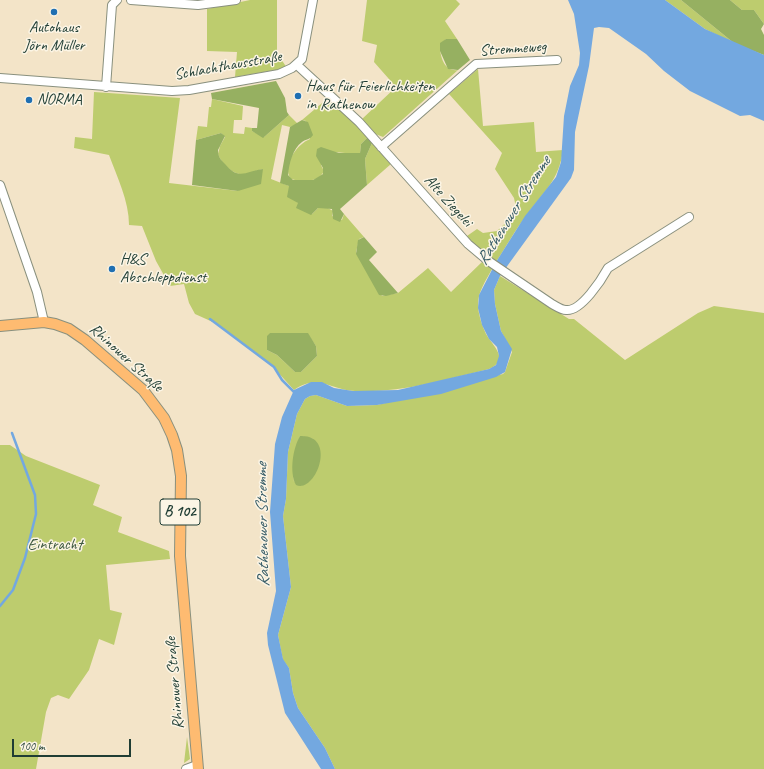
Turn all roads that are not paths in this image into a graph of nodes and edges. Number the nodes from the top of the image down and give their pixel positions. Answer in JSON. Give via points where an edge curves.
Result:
{"nodes":[{"id":1,"x":117,"y":0,"type":"edge"},
{"id":2,"x":131,"y":0,"type":"edge"},
{"id":3,"x":236,"y":0,"type":"edge"},
{"id":4,"x":313,"y":0,"type":"edge"},
{"id":5,"x":557,"y":60,"type":"dead end"},
{"id":6,"x":296,"y":65,"type":"junction"},
{"id":7,"x":0,"y":78,"type":"edge"},
{"id":8,"x":106,"y":87,"type":"junction"},
{"id":9,"x":381,"y":147,"type":"junction"},
{"id":10,"x":0,"y":185,"type":"edge"},
{"id":11,"x":689,"y":217,"type":"dead end"},
{"id":12,"x":44,"y":322,"type":"junction"},
{"id":13,"x":0,"y":326,"type":"edge"},
{"id":14,"x":197,"y":767,"type":"edge"},
{"id":15,"x":186,"y":769,"type":"edge"}],
"edges":[{"from":1,"to":8,"type":"street","via":[[112,5]]},
{"from":2,"to":3,"type":"street","via":[[198,5]]},
{"from":4,"to":6,"type":"street","name":"Schlachthausstraße","via":[[302,59]]},
{"from":5,"to":9,"type":"street","name":"Stremmeweg","via":[[476,64]]},
{"from":6,"to":8,"type":"street","name":"Schlachthausstraße","via":[[279,74],[185,90]]},
{"from":6,"to":9,"type":"street","name":"Alte Ziegelei","via":[[359,122]]},
{"from":7,"to":8,"type":"street","name":"Schlachthausstraße"},
{"from":9,"to":11,"type":"street","name":"Alte Ziegelei","via":[[468,244],[507,274],[564,310],[571,310],[579,305],[601,282],[608,268]]},
{"from":10,"to":12,"type":"street","via":[[37,292]]},
{"from":12,"to":13,"type":"main road","number":"B 102"},
{"from":12,"to":14,"type":"main road","name":"Rhinower Straße","number":"B 102","via":[[69,329],[143,390],[164,418],[172,435],[181,476],[180,556]]},
{"from":14,"to":15,"type":"street"}]}
